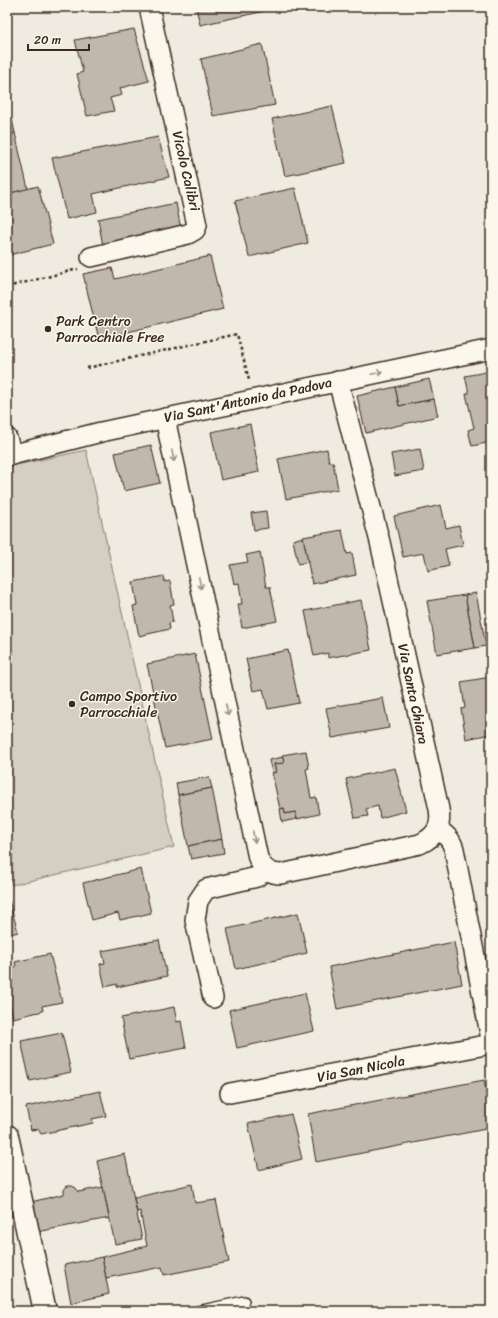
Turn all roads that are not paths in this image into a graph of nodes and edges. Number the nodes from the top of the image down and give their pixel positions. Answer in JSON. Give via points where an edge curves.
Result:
{"nodes":[{"id":1,"x":149,"y":7,"type":"edge"},
{"id":2,"x":91,"y":257,"type":"road end"},
{"id":3,"x":491,"y":349,"type":"edge"},
{"id":4,"x":338,"y":382,"type":"junction"},
{"id":5,"x":165,"y":418,"type":"junction"},
{"id":6,"x":8,"y":450,"type":"edge"},
{"id":7,"x":438,"y":829,"type":"junction"},
{"id":8,"x":265,"y":870,"type":"junction"},
{"id":9,"x":213,"y":998,"type":"dead end"},
{"id":10,"x":491,"y":1039,"type":"edge"},
{"id":11,"x":491,"y":1044,"type":"edge"},
{"id":12,"x":230,"y":1093,"type":"dead end"},
{"id":13,"x":7,"y":1136,"type":"edge"},
{"id":14,"x":244,"y":1301,"type":"dead end"},
{"id":15,"x":45,"y":1311,"type":"edge"},
{"id":16,"x":197,"y":1311,"type":"edge"}],
"edges":[{"from":1,"to":2,"type":"street","name":"Vicolo Calibri","via":[[197,225],[195,230],[188,234]]},
{"from":4,"to":3,"type":"street","name":"Via Sant'Antonio da Padova","one_way":true},
{"from":4,"to":5,"type":"street","name":"Via Sant'Antonio da Padova"},
{"from":4,"to":7,"type":"street","name":"Via Santa Chiara","via":[[380,542],[439,809]]},
{"from":5,"to":6,"type":"street","name":"Via Sant'Antonio da Padova"},
{"from":5,"to":8,"type":"street","one_way":true,"via":[[258,858]]},
{"from":7,"to":8,"type":"street","via":[[420,844],[281,874]]},
{"from":7,"to":10,"type":"street","via":[[452,841]]},
{"from":8,"to":9,"type":"street","via":[[257,877],[206,889],[198,901],[196,920]]},
{"from":11,"to":12,"type":"street","name":"Via San Nicola"},
{"from":13,"to":15,"type":"main road"},
{"from":14,"to":16,"type":"lane"}]}
